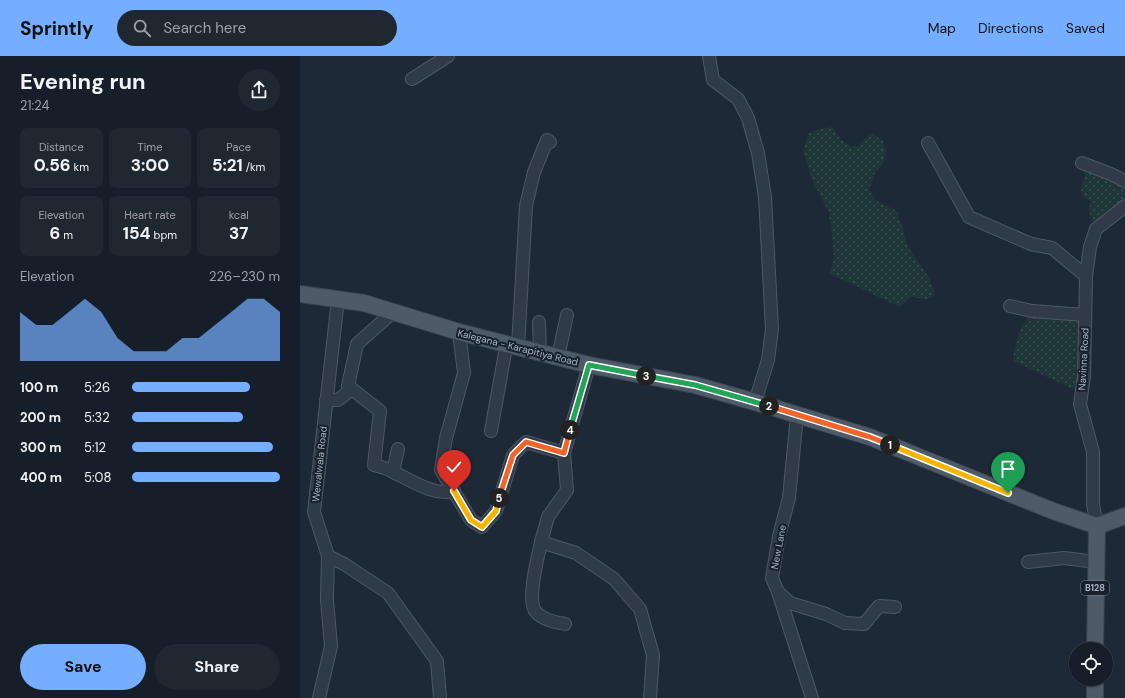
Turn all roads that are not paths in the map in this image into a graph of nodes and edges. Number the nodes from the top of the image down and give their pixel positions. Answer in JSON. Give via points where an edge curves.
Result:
{"nodes":[{"id":1,"x":448,"y":56,"type":"edge"},
{"id":2,"x":709,"y":56,"type":"edge"},
{"id":3,"x":412,"y":79,"type":"dead end"},
{"id":4,"x":550,"y":142,"type":"dead end"},
{"id":5,"x":928,"y":143,"type":"dead end"},
{"id":6,"x":1082,"y":163,"type":"dead end"},
{"id":7,"x":1125,"y":181,"type":"edge"},
{"id":8,"x":1125,"y":206,"type":"edge"},
{"id":9,"x":1086,"y":276,"type":"junction"},
{"id":10,"x":300,"y":294,"type":"edge"},
{"id":11,"x":338,"y":299,"type":"junction"},
{"id":12,"x":1010,"y":306,"type":"dead end"},
{"id":13,"x":393,"y":312,"type":"junction"},
{"id":14,"x":567,"y":314,"type":"dead end"},
{"id":15,"x":1085,"y":315,"type":"junction"},
{"id":16,"x":539,"y":322,"type":"dead end"},
{"id":17,"x":459,"y":332,"type":"junction"},
{"id":18,"x":515,"y":346,"type":"junction"},
{"id":19,"x":540,"y":353,"type":"junction"},
{"id":20,"x":558,"y":357,"type":"junction"},
{"id":21,"x":589,"y":365,"type":"junction"},
{"id":22,"x":352,"y":389,"type":"junction"},
{"id":23,"x":326,"y":400,"type":"junction"},
{"id":24,"x":755,"y":402,"type":"junction"},
{"id":25,"x":797,"y":415,"type":"junction"},
{"id":26,"x":491,"y":431,"type":"dead end"},
{"id":27,"x":398,"y":449,"type":"dead end"},
{"id":28,"x":564,"y":453,"type":"junction"},
{"id":29,"x":393,"y":472,"type":"junction"},
{"id":30,"x":454,"y":491,"type":"junction"},
{"id":31,"x":1125,"y":516,"type":"edge"},
{"id":32,"x":1097,"y":526,"type":"junction"},
{"id":33,"x":541,"y":542,"type":"junction"},
{"id":34,"x":328,"y":556,"type":"junction"},
{"id":35,"x":1028,"y":562,"type":"dead end"},
{"id":36,"x":1096,"y":562,"type":"junction"},
{"id":37,"x":778,"y":592,"type":"junction"},
{"id":38,"x":895,"y":607,"type":"dead end"},
{"id":39,"x":565,"y":624,"type":"dead end"},
{"id":40,"x":1095,"y":642,"type":"edge"},
{"id":41,"x":1095,"y":686,"type":"edge"},
{"id":42,"x":319,"y":698,"type":"edge"},
{"id":43,"x":440,"y":698,"type":"edge"},
{"id":44,"x":650,"y":698,"type":"edge"},
{"id":45,"x":812,"y":698,"type":"edge"},
{"id":46,"x":1095,"y":698,"type":"edge"}],
"edges":[{"from":1,"to":3,"type":"street"},
{"from":2,"to":24,"type":"street","via":[[713,80],[738,99],[748,118],[766,197],[772,329],[768,360]]},
{"from":4,"to":18,"type":"street","via":[[547,140],[534,172],[526,206]]},
{"from":5,"to":9,"type":"street","via":[[969,217],[1031,244],[1052,248]]},
{"from":6,"to":7,"type":"street"},
{"from":8,"to":9,"type":"street","name":"Navinna Road","via":[[1096,228]]},
{"from":9,"to":15,"type":"street","name":"Navinna Road"},
{"from":10,"to":11,"type":"main road","name":"Kalegana - Karapitiya Road"},
{"from":11,"to":13,"type":"main road","name":"Kalegana - Karapitiya Road","via":[[364,303]]},
{"from":11,"to":23,"type":"street","name":"Wewalwala Road"},
{"from":12,"to":15,"type":"street","via":[[1032,311]]},
{"from":13,"to":17,"type":"main road","name":"Kalegana - Karapitiya Road"},
{"from":13,"to":22,"type":"street","via":[[357,344],[348,386]]},
{"from":14,"to":20,"type":"street"},
{"from":15,"to":32,"type":"street","name":"Navinna Road","via":[[1084,377],[1080,404],[1093,452],[1093,504]]},
{"from":16,"to":19,"type":"street"},
{"from":17,"to":18,"type":"main road","name":"Kalegana - Karapitiya Road"},
{"from":17,"to":30,"type":"street","via":[[464,373],[446,438],[441,470]]},
{"from":18,"to":19,"type":"main road","name":"Kalegana - Karapitiya Road"},
{"from":18,"to":26,"type":"street","via":[[505,353]]},
{"from":19,"to":20,"type":"main road","name":"Kalegana - Karapitiya Road"},
{"from":20,"to":21,"type":"main road","name":"Kalegana - Karapitiya Road"},
{"from":21,"to":24,"type":"main road","name":"Kalegana - Karapitiya Road","via":[[695,385]]},
{"from":21,"to":28,"type":"street"},
{"from":22,"to":23,"type":"street","via":[[338,400]]},
{"from":22,"to":29,"type":"street","via":[[380,411],[374,465]]},
{"from":23,"to":34,"type":"street","name":"Wewalwala Road","via":[[314,512]]},
{"from":24,"to":25,"type":"main road","name":"Kalegana - Karapitiya Road"},
{"from":25,"to":32,"type":"main road","name":"Kalegana - Karapitiya Road","via":[[870,437]]},
{"from":25,"to":37,"type":"street","name":"New Lane","via":[[789,498],[772,578]]},
{"from":27,"to":29,"type":"street"},
{"from":28,"to":30,"type":"street","via":[[526,442],[513,455],[496,511],[482,527],[471,520]]},
{"from":28,"to":33,"type":"street","via":[[567,490],[548,517]]},
{"from":29,"to":30,"type":"street","via":[[423,487],[446,493]]},
{"from":31,"to":32,"type":"main road"},
{"from":32,"to":36,"type":"main road","number":"B128"},
{"from":33,"to":39,"type":"street","via":[[531,599],[536,612],[551,622]]},
{"from":33,"to":44,"type":"street","via":[[576,553],[614,579],[640,609],[653,655]]},
{"from":34,"to":42,"type":"street","name":"Wewalwala Road","via":[[326,600],[331,646]]},
{"from":34,"to":43,"type":"street","via":[[388,593],[437,661]]},
{"from":35,"to":36,"type":"street","via":[[1064,558]]},
{"from":36,"to":40,"type":"main road","number":"B128"},
{"from":37,"to":38,"type":"street","via":[[790,602],[826,614],[845,624],[864,624],[879,606]]},
{"from":37,"to":45,"type":"street","name":"New Lane"},
{"from":41,"to":46,"type":"main road"}]}
